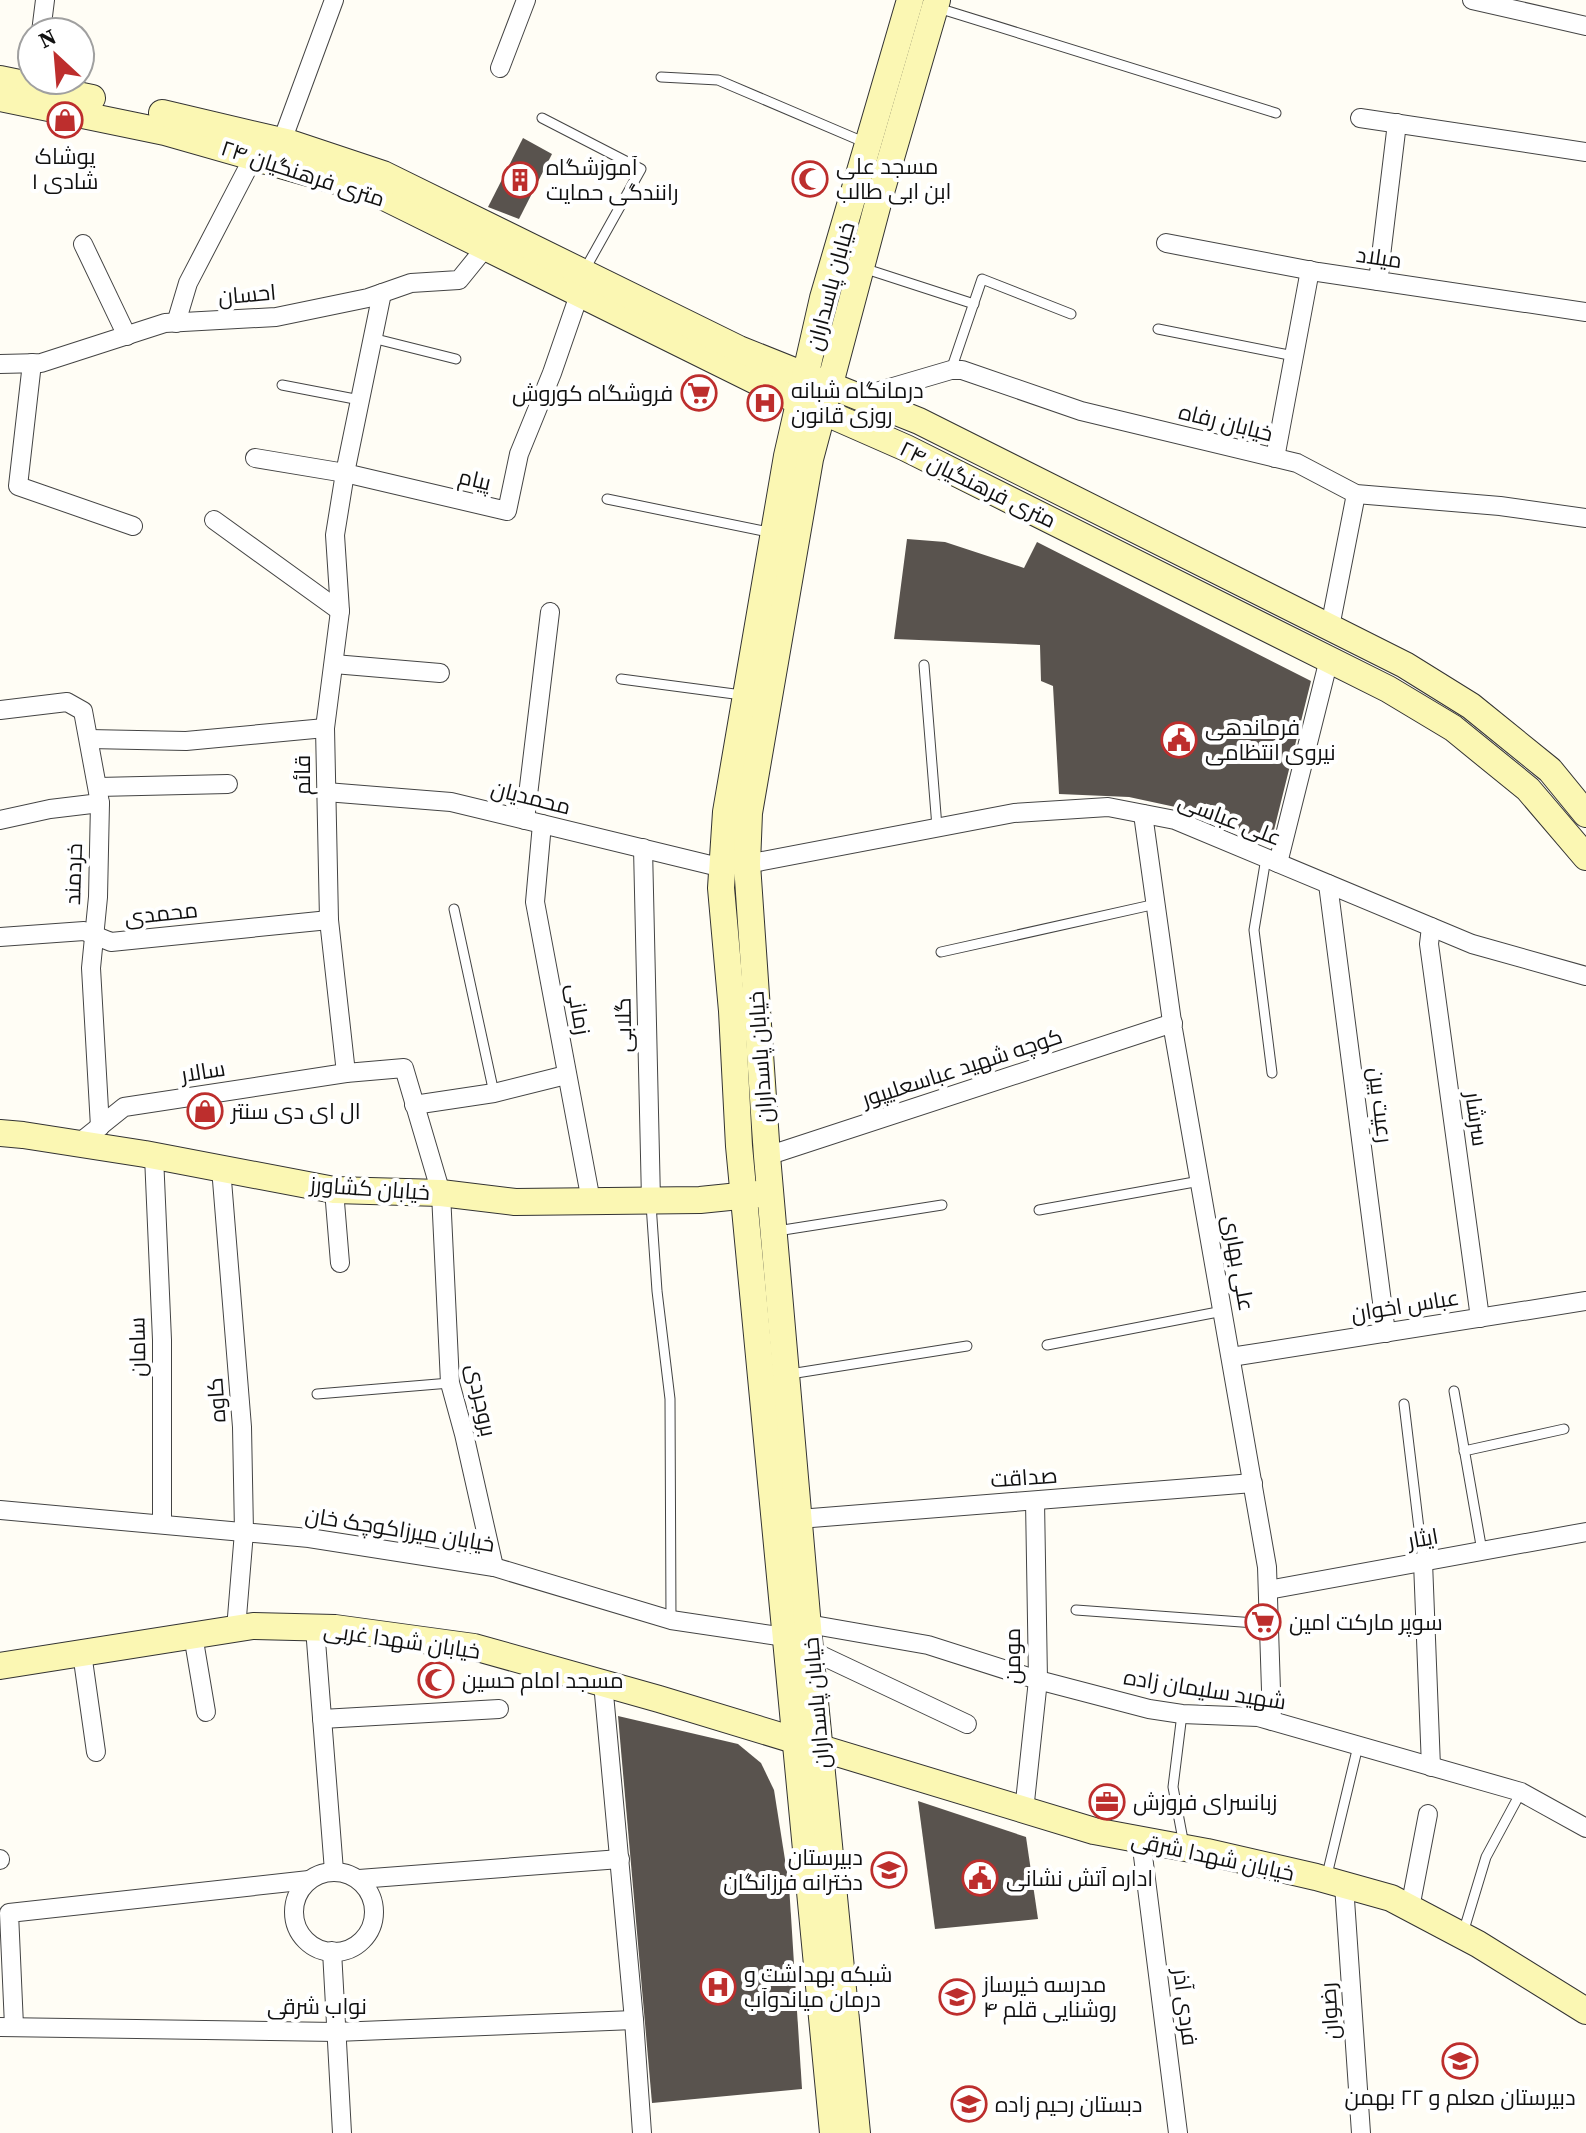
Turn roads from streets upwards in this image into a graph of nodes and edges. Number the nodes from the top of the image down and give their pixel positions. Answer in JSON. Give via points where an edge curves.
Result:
{"nodes":[{"id":1,"x":334,"y":0,"type":"edge"},
{"id":2,"x":526,"y":0,"type":"edge"},
{"id":3,"x":1472,"y":0,"type":"edge"},
{"id":4,"x":927,"y":2,"type":"edge"},
{"id":5,"x":1586,"y":26,"type":"edge"},
{"id":6,"x":500,"y":68,"type":"dead end"},
{"id":7,"x":90,"y":96,"type":"edge"},
{"id":8,"x":0,"y":98,"type":"edge"},
{"id":9,"x":1360,"y":118,"type":"dead end"},
{"id":10,"x":1397,"y":123,"type":"junction"},
{"id":11,"x":282,"y":141,"type":"junction"},
{"id":12,"x":1586,"y":152,"type":"edge"},
{"id":13,"x":254,"y":156,"type":"junction"},
{"id":14,"x":1166,"y":243,"type":"dead end"},
{"id":15,"x":83,"y":244,"type":"dead end"},
{"id":16,"x":485,"y":248,"type":"junction"},
{"id":17,"x":1310,"y":270,"type":"junction"},
{"id":18,"x":1378,"y":281,"type":"junction"},
{"id":19,"x":581,"y":284,"type":"junction"},
{"id":20,"x":382,"y":293,"type":"junction"},
{"id":21,"x":1586,"y":312,"type":"edge"},
{"id":22,"x":176,"y":323,"type":"junction"},
{"id":23,"x":127,"y":336,"type":"junction"},
{"id":24,"x":1,"y":363,"type":"edge"},
{"id":25,"x":32,"y":363,"type":"junction"},
{"id":26,"x":818,"y":380,"type":"junction"},
{"id":27,"x":859,"y":397,"type":"junction"},
{"id":28,"x":811,"y":407,"type":"junction"},
{"id":29,"x":255,"y":458,"type":"dead end"},
{"id":30,"x":1275,"y":458,"type":"junction"},
{"id":31,"x":345,"y":473,"type":"junction"},
{"id":32,"x":9,"y":483,"type":"edge"},
{"id":33,"x":1356,"y":494,"type":"junction"},
{"id":34,"x":1586,"y":518,"type":"edge"},
{"id":35,"x":214,"y":520,"type":"dead end"},
{"id":36,"x":133,"y":526,"type":"dead end"},
{"id":37,"x":340,"y":611,"type":"junction"},
{"id":38,"x":550,"y":612,"type":"dead end"},
{"id":39,"x":1330,"y":627,"type":"junction"},
{"id":40,"x":1329,"y":659,"type":"junction"},
{"id":41,"x":334,"y":664,"type":"junction"},
{"id":42,"x":440,"y":673,"type":"dead end"},
{"id":43,"x":0,"y":710,"type":"edge"},
{"id":44,"x":325,"y":728,"type":"junction"},
{"id":45,"x":89,"y":739,"type":"junction"},
{"id":46,"x":228,"y":784,"type":"dead end"},
{"id":47,"x":326,"y":792,"type":"junction"},
{"id":48,"x":99,"y":795,"type":"junction"},
{"id":49,"x":1143,"y":814,"type":"junction"},
{"id":50,"x":1586,"y":814,"type":"edge"},
{"id":51,"x":0,"y":820,"type":"edge"},
{"id":52,"x":534,"y":822,"type":"junction"},
{"id":53,"x":643,"y":848,"type":"junction"},
{"id":54,"x":1586,"y":857,"type":"edge"},
{"id":55,"x":1272,"y":860,"type":"junction"},
{"id":56,"x":735,"y":866,"type":"junction"},
{"id":57,"x":1328,"y":884,"type":"junction"},
{"id":58,"x":329,"y":920,"type":"junction"},
{"id":59,"x":1431,"y":927,"type":"junction"},
{"id":60,"x":94,"y":936,"type":"junction"},
{"id":61,"x":0,"y":937,"type":"edge"},
{"id":62,"x":1586,"y":976,"type":"edge"},
{"id":63,"x":1173,"y":1023,"type":"junction"},
{"id":64,"x":346,"y":1073,"type":"junction"},
{"id":65,"x":566,"y":1075,"type":"junction"},
{"id":66,"x":414,"y":1105,"type":"junction"},
{"id":67,"x":100,"y":1127,"type":"junction"},
{"id":68,"x":0,"y":1133,"type":"edge"},
{"id":69,"x":79,"y":1143,"type":"junction"},
{"id":70,"x":767,"y":1156,"type":"junction"},
{"id":71,"x":154,"y":1162,"type":"junction"},
{"id":72,"x":221,"y":1168,"type":"junction"},
{"id":73,"x":334,"y":1190,"type":"junction"},
{"id":74,"x":441,"y":1193,"type":"junction"},
{"id":75,"x":771,"y":1193,"type":"junction"},
{"id":76,"x":743,"y":1196,"type":"junction"},
{"id":77,"x":651,"y":1200,"type":"junction"},
{"id":78,"x":591,"y":1201,"type":"junction"},
{"id":79,"x":340,"y":1263,"type":"dead end"},
{"id":80,"x":1586,"y":1301,"type":"edge"},
{"id":81,"x":1480,"y":1318,"type":"junction"},
{"id":82,"x":1386,"y":1333,"type":"junction"},
{"id":83,"x":1231,"y":1357,"type":"junction"},
{"id":84,"x":1253,"y":1483,"type":"junction"},
{"id":85,"x":1035,"y":1501,"type":"junction"},
{"id":86,"x":0,"y":1510,"type":"edge"},
{"id":87,"x":799,"y":1519,"type":"junction"},
{"id":88,"x":162,"y":1524,"type":"junction"},
{"id":89,"x":244,"y":1532,"type":"junction"},
{"id":90,"x":1586,"y":1532,"type":"edge"},
{"id":91,"x":1423,"y":1562,"type":"junction"},
{"id":92,"x":494,"y":1567,"type":"junction"},
{"id":93,"x":1268,"y":1590,"type":"junction"},
{"id":94,"x":315,"y":1628,"type":"junction"},
{"id":95,"x":236,"y":1629,"type":"junction"},
{"id":96,"x":193,"y":1635,"type":"junction"},
{"id":97,"x":785,"y":1637,"type":"junction"},
{"id":98,"x":809,"y":1637,"type":"junction"},
{"id":99,"x":82,"y":1653,"type":"junction"},
{"id":100,"x":0,"y":1666,"type":"edge"},
{"id":101,"x":1038,"y":1680,"type":"junction"},
{"id":102,"x":603,"y":1683,"type":"junction"},
{"id":103,"x":499,"y":1709,"type":"dead end"},
{"id":104,"x":206,"y":1712,"type":"dead end"},
{"id":105,"x":322,"y":1719,"type":"junction"},
{"id":106,"x":1272,"y":1721,"type":"junction"},
{"id":107,"x":967,"y":1724,"type":"dead end"},
{"id":108,"x":807,"y":1745,"type":"junction"},
{"id":109,"x":96,"y":1752,"type":"dead end"},
{"id":110,"x":1431,"y":1767,"type":"junction"},
{"id":111,"x":1024,"y":1811,"type":"junction"},
{"id":112,"x":1428,"y":1814,"type":"dead end"},
{"id":113,"x":1586,"y":1828,"type":"edge"},
{"id":114,"x":1141,"y":1840,"type":"junction"},
{"id":115,"x":620,"y":1859,"type":"junction"},
{"id":116,"x":334,"y":1871,"type":"junction"},
{"id":117,"x":359,"y":1879,"type":"junction"},
{"id":118,"x":309,"y":1880,"type":"junction"},
{"id":119,"x":1335,"y":1882,"type":"junction"},
{"id":120,"x":1410,"y":1908,"type":"junction"},
{"id":121,"x":332,"y":1951,"type":"junction"},
{"id":122,"x":1586,"y":2011,"type":"edge"},
{"id":123,"x":634,"y":2020,"type":"junction"},
{"id":124,"x":7,"y":2027,"type":"edge"},
{"id":125,"x":336,"y":2032,"type":"junction"},
{"id":126,"x":342,"y":2133,"type":"edge"},
{"id":127,"x":642,"y":2133,"type":"edge"},
{"id":128,"x":833,"y":2133,"type":"edge"},
{"id":129,"x":857,"y":2133,"type":"edge"},
{"id":130,"x":1178,"y":2133,"type":"edge"},
{"id":131,"x":1361,"y":2133,"type":"edge"}],
"edges":[{"from":1,"to":11,"type":"street"},
{"from":2,"to":6,"type":"street"},
{"from":3,"to":5,"type":"street"},
{"from":4,"to":26,"type":"main road","name":"خیابان پاسداران","via":[[861,268]]},
{"from":4,"to":26,"type":"main road","name":"خیابان پاسداران","via":[[869,144],[823,298]]},
{"from":7,"to":11,"type":"main road","name":"۲۴ متری فرهنگیان"},
{"from":8,"to":13,"type":"main road","name":"۲۴ متری فرهنگیان"},
{"from":9,"to":10,"type":"street"},
{"from":10,"to":12,"type":"street"},
{"from":10,"to":18,"type":"street"},
{"from":11,"to":19,"type":"main road","name":"۲۴ متری فرهنگیان","via":[[383,174]]},
{"from":13,"to":16,"type":"main road","name":"۲۴ متری فرهنگیان","via":[[372,191]]},
{"from":13,"to":22,"type":"street","via":[[188,283]]},
{"from":14,"to":17,"type":"street","name":"میلاد"},
{"from":15,"to":23,"type":"street"},
{"from":16,"to":19,"type":"main road","name":"۲۴ متری فرهنگیان"},
{"from":16,"to":20,"type":"street","name":"احسان","via":[[459,280],[411,283]]},
{"from":17,"to":18,"type":"street","name":"میلاد"},
{"from":17,"to":30,"type":"street"},
{"from":18,"to":21,"type":"street","name":"میلاد"},
{"from":19,"to":26,"type":"main road","name":"۲۴ متری فرهنگیان"},
{"from":19,"to":28,"type":"main road","name":"۲۴ متری فرهنگیان"},
{"from":19,"to":31,"type":"street","name":"پیام","via":[[519,454],[507,511]]},
{"from":20,"to":22,"type":"street","name":"احسان","via":[[276,317]]},
{"from":20,"to":31,"type":"street","name":"قائم"},
{"from":22,"to":23,"type":"street","name":"احسان"},
{"from":23,"to":25,"type":"street","name":"احسان"},
{"from":24,"to":25,"type":"street","name":"احسان"},
{"from":25,"to":32,"type":"street"},
{"from":26,"to":27,"type":"main road","name":"۲۴ متری فرهنگیان"},
{"from":26,"to":28,"type":"main road","name":"خیابان پاسداران"},
{"from":27,"to":30,"type":"street","name":"خیابان رفاه","via":[[962,370],[1081,411]]},
{"from":27,"to":39,"type":"main road","name":"۲۴ متری فرهنگیان","via":[[919,421]]},
{"from":28,"to":40,"type":"main road","name":"۲۴ متری فرهنگیان","via":[[906,448]]},
{"from":28,"to":56,"type":"main road","name":"خیابان پاسداران","via":[[749,813]]},
{"from":28,"to":56,"type":"main road","name":"خیابان پاسداران","via":[[773,533],[745,696],[726,812]]},
{"from":29,"to":31,"type":"street","name":"پیام"},
{"from":30,"to":33,"type":"street","name":"خیابان رفاه","via":[[1297,463]]},
{"from":31,"to":37,"type":"street","name":"قائم","via":[[335,535]]},
{"from":32,"to":36,"type":"street"},
{"from":33,"to":34,"type":"street","name":"خیابان رفاه"},
{"from":33,"to":39,"type":"street"},
{"from":35,"to":37,"type":"street"},
{"from":37,"to":41,"type":"street","name":"قائم"},
{"from":38,"to":52,"type":"street","name":"زمانی"},
{"from":39,"to":50,"type":"main road","name":"۲۴ متری فرهنگیان","via":[[1471,706],[1550,770]]},
{"from":40,"to":54,"type":"main road","name":"۲۴ متری فرهنگیان","via":[[1453,728],[1528,789]]},
{"from":40,"to":55,"type":"street"},
{"from":41,"to":42,"type":"street"},
{"from":41,"to":44,"type":"street","name":"قائم"},
{"from":43,"to":45,"type":"street","name":"خردمند","via":[[67,702],[83,711]]},
{"from":44,"to":45,"type":"street","via":[[186,741]]},
{"from":44,"to":47,"type":"street","name":"قائم"},
{"from":45,"to":48,"type":"street","name":"خردمند"},
{"from":46,"to":48,"type":"street"},
{"from":47,"to":52,"type":"street","name":"محمدیان","via":[[451,802]]},
{"from":47,"to":58,"type":"street","name":"قائم"},
{"from":48,"to":51,"type":"street"},
{"from":48,"to":60,"type":"street","name":"خردمند"},
{"from":49,"to":55,"type":"street","name":"علی عباسی","via":[[1175,820]]},
{"from":49,"to":56,"type":"street","name":"علی عباسی","via":[[1108,807],[1014,813]]},
{"from":49,"to":63,"type":"street","name":"علی بهاری"},
{"from":52,"to":53,"type":"street","name":"محمدیان"},
{"from":52,"to":65,"type":"street","name":"زمانی","via":[[535,902]]},
{"from":53,"to":56,"type":"street","name":"محمدیان"},
{"from":53,"to":77,"type":"street","name":"گلابی"},
{"from":55,"to":57,"type":"street","name":"علی عباسی"},
{"from":56,"to":70,"type":"main road","name":"خیابان پاسداران"},
{"from":56,"to":76,"type":"main road","name":"خیابان پاسداران","via":[[721,888]]},
{"from":57,"to":59,"type":"street","name":"علی عباسی"},
{"from":57,"to":82,"type":"street","name":"رعیت بین"},
{"from":58,"to":60,"type":"street","name":"محمدی","via":[[111,942]]},
{"from":58,"to":64,"type":"street","name":"قائم"},
{"from":59,"to":62,"type":"street","name":"علی عباسی"},
{"from":59,"to":81,"type":"street","name":"سرشار","via":[[1429,944]]},
{"from":60,"to":61,"type":"street","name":"محمدی","via":[[84,931]]},
{"from":60,"to":67,"type":"street","name":"خردمند","via":[[91,968]]},
{"from":63,"to":70,"type":"street","name":"کوچه شهید عباسعلیپور"},
{"from":63,"to":83,"type":"street","name":"علی بهاری"},
{"from":64,"to":66,"type":"street","via":[[404,1068]]},
{"from":64,"to":67,"type":"street","name":"سالار","via":[[124,1107]]},
{"from":65,"to":66,"type":"street"},
{"from":65,"to":78,"type":"street","name":"زمانی"},
{"from":66,"to":74,"type":"street"},
{"from":67,"to":69,"type":"street","name":"سالار"},
{"from":68,"to":69,"type":"main road","name":"خیابان کشاورز"},
{"from":69,"to":71,"type":"main road","name":"خیابان کشاورز"},
{"from":70,"to":75,"type":"main road","name":"خیابان پاسداران"},
{"from":71,"to":72,"type":"main road","name":"خیابان کشاورز"},
{"from":71,"to":88,"type":"street","name":"سامان","via":[[162,1340]]},
{"from":72,"to":73,"type":"main road","name":"خیابان کشاورز"},
{"from":72,"to":89,"type":"street","name":"کاوه","via":[[242,1427]]},
{"from":73,"to":74,"type":"main road","name":"خیابان کشاورز"},
{"from":73,"to":79,"type":"street"},
{"from":74,"to":78,"type":"main road","name":"خیابان کشاورز","via":[[515,1202]]},
{"from":74,"to":92,"type":"street","name":"بروجردی","via":[[450,1383]]},
{"from":75,"to":76,"type":"main road","name":"خیابان کشاورز"},
{"from":75,"to":87,"type":"main road","name":"خیابان پاسداران"},
{"from":76,"to":77,"type":"main road","name":"خیابان کشاورز"},
{"from":76,"to":97,"type":"main road","name":"خیابان پاسداران"},
{"from":77,"to":78,"type":"main road","name":"خیابان کشاورز"},
{"from":80,"to":81,"type":"street","name":"عباس اخوان"},
{"from":81,"to":82,"type":"street","name":"عباس اخوان"},
{"from":82,"to":83,"type":"street","name":"عباس اخوان"},
{"from":83,"to":84,"type":"street","name":"علی بهاری"},
{"from":84,"to":85,"type":"street","name":"صداقت"},
{"from":84,"to":93,"type":"street","name":"علی بهاری"},
{"from":85,"to":87,"type":"street","name":"صداقت"},
{"from":85,"to":101,"type":"street","name":"مومن"},
{"from":86,"to":88,"type":"street","name":"خیابان میرزاکوچک خان"},
{"from":87,"to":98,"type":"main road","name":"خیابان پاسداران"},
{"from":88,"to":89,"type":"street","name":"خیابان میرزاکوچک خان"},
{"from":89,"to":92,"type":"street","name":"خیابان میرزاکوچک خان"},
{"from":89,"to":95,"type":"street","name":"کاوه"},
{"from":90,"to":91,"type":"street","name":"ایثار"},
{"from":91,"to":93,"type":"street","name":"ایثار"},
{"from":91,"to":110,"type":"street"},
{"from":92,"to":97,"type":"street","name":"خیابان میرزاکوچک خان","via":[[671,1620]]},
{"from":93,"to":106,"type":"street","name":"علی بهاری"},
{"from":94,"to":95,"type":"main road","name":"خیابان شهدا غربی"},
{"from":94,"to":102,"type":"main road","name":"خیابان شهدا غربی","via":[[474,1647]]},
{"from":94,"to":105,"type":"street"},
{"from":95,"to":96,"type":"main road","name":"خیابان شهدا غربی"},
{"from":96,"to":99,"type":"main road","name":"خیابان شهدا غربی"},
{"from":96,"to":104,"type":"street"},
{"from":97,"to":108,"type":"main road","name":"خیابان پاسداران"},
{"from":98,"to":101,"type":"street","name":"شهید سلیمان زاده","via":[[928,1645]]},
{"from":98,"to":107,"type":"street"},
{"from":98,"to":108,"type":"main road","name":"خیابان پاسداران"},
{"from":99,"to":100,"type":"main road","name":"خیابان شهدا غربی"},
{"from":99,"to":109,"type":"street"},
{"from":101,"to":106,"type":"street","name":"شهید سلیمان زاده","via":[[1149,1709]]},
{"from":101,"to":111,"type":"street","name":"مومن"},
{"from":102,"to":108,"type":"main road","name":"خیابان شهدا غربی"},
{"from":102,"to":115,"type":"street"},
{"from":103,"to":105,"type":"street"},
{"from":105,"to":116,"type":"street"},
{"from":106,"to":110,"type":"street","name":"شهید سلیمان زاده"},
{"from":108,"to":111,"type":"main road","name":"خیابان شهدا شرقی"},
{"from":108,"to":128,"type":"main road","name":"خیابان پاسداران"},
{"from":108,"to":129,"type":"main road","name":"خیابان پاسداران"},
{"from":110,"to":113,"type":"street","name":"شهید سلیمان زاده","via":[[1521,1792]]},
{"from":111,"to":114,"type":"main road","name":"خیابان شهدا شرقی"},
{"from":112,"to":120,"type":"street"},
{"from":114,"to":119,"type":"main road","name":"خیابان شهدا شرقی"},
{"from":114,"to":130,"type":"street","name":"فردی آذر"},
{"from":115,"to":117,"type":"street"},
{"from":115,"to":123,"type":"street"},
{"from":116,"to":117,"type":"street"},
{"from":116,"to":118,"type":"street"},
{"from":117,"to":121,"type":"street","via":[[374,1902],[371,1928],[353,1947]]},
{"from":118,"to":121,"type":"street","via":[[295,1901],[297,1927],[314,1947]]},
{"from":118,"to":124,"type":"street","via":[[9,1913]]},
{"from":119,"to":120,"type":"main road","name":"خیابان شهدا شرقی"},
{"from":119,"to":131,"type":"street","name":"رضوان"},
{"from":120,"to":122,"type":"main road","name":"خیابان شهدا شرقی"},
{"from":121,"to":125,"type":"street"},
{"from":123,"to":125,"type":"street","name":"نواب شرقی"},
{"from":123,"to":127,"type":"street"},
{"from":124,"to":125,"type":"street","name":"نواب شرقی"},
{"from":125,"to":126,"type":"street"}]}
